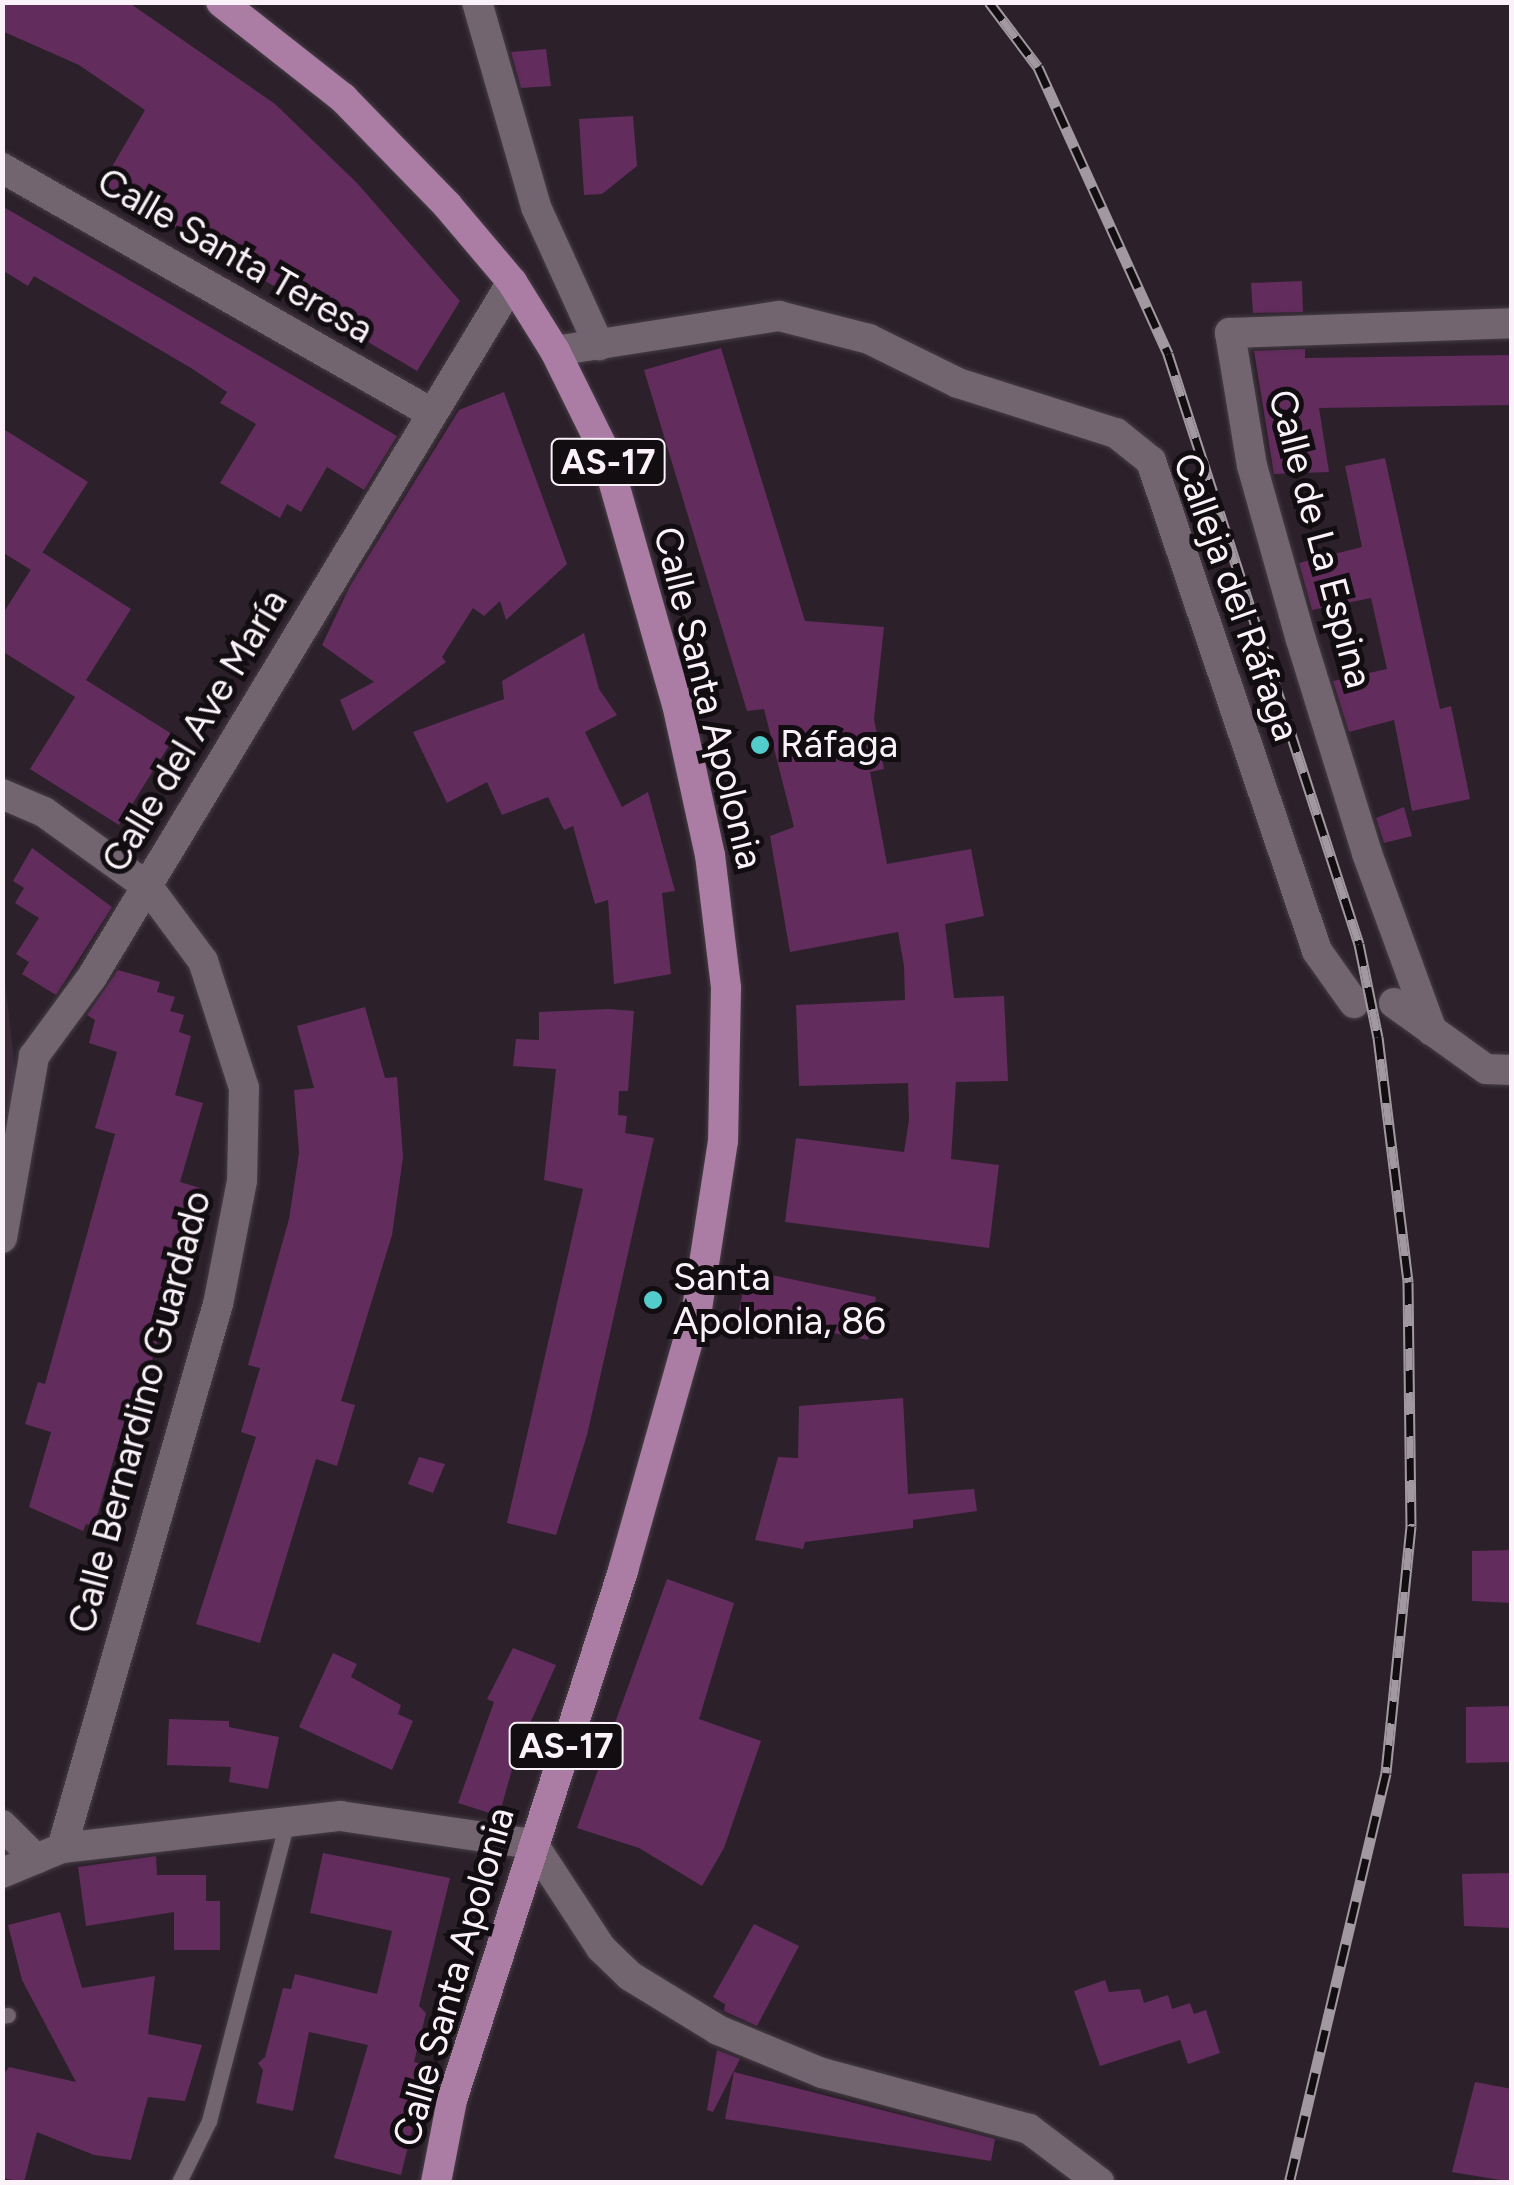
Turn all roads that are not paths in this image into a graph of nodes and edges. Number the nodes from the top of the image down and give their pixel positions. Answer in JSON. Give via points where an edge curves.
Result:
{"nodes":[{"id":1,"x":221,"y":2,"type":"edge"},
{"id":2,"x":477,"y":2,"type":"edge"},
{"id":3,"x":2,"y":168,"type":"edge"},
{"id":4,"x":512,"y":282,"type":"junction"},
{"id":5,"x":1512,"y":322,"type":"edge"},
{"id":6,"x":599,"y":344,"type":"junction"},
{"id":7,"x":555,"y":351,"type":"junction"},
{"id":8,"x":430,"y":412,"type":"junction"},
{"id":9,"x":2,"y":794,"type":"edge"},
{"id":10,"x":148,"y":888,"type":"junction"},
{"id":11,"x":1354,"y":1003,"type":"dead end"},
{"id":12,"x":1394,"y":1003,"type":"dead end"},
{"id":13,"x":1432,"y":1030,"type":"junction"},
{"id":14,"x":1512,"y":1070,"type":"edge"},
{"id":15,"x":2,"y":1238,"type":"edge"},
{"id":16,"x":287,"y":1822,"type":"junction"},
{"id":17,"x":2,"y":1825,"type":"edge"},
{"id":18,"x":533,"y":1844,"type":"junction"},
{"id":19,"x":49,"y":1854,"type":"junction"},
{"id":20,"x":2,"y":1874,"type":"edge"},
{"id":21,"x":178,"y":2182,"type":"edge"},
{"id":22,"x":436,"y":2182,"type":"edge"},
{"id":23,"x":1100,"y":2182,"type":"edge"}],
"edges":[{"from":1,"to":4,"type":"main road","name":"Calle Santa Apolonia","number":"AS-17","via":[[344,98]]},
{"from":2,"to":6,"type":"street","via":[[536,207]]},
{"from":3,"to":8,"type":"street","name":"Calle Santa Teresa"},
{"from":4,"to":7,"type":"main road","name":"Calle Santa Apolonia","number":"AS-17"},
{"from":4,"to":8,"type":"street","name":"Calle del Ave María"},
{"from":5,"to":13,"type":"street","name":"Calle de La Espina","via":[[1230,333],[1252,466],[1301,640],[1367,854]]},
{"from":6,"to":7,"type":"street","name":"Calleja del Ráfaga"},
{"from":6,"to":11,"type":"street","name":"Calleja del Ráfaga","via":[[779,316],[869,339],[974,390],[1116,433],[1151,461],[1317,950]]},
{"from":7,"to":18,"type":"main road","name":"Calle Santa Apolonia","number":"AS-17","via":[[605,452],[677,704],[710,855],[726,988],[723,1141],[696,1309],[623,1572]]},
{"from":8,"to":10,"type":"street","name":"Calle del Ave María"},
{"from":9,"to":10,"type":"street","name":"Calle Bernardino Guardado","via":[[44,812]]},
{"from":10,"to":15,"type":"street","name":"Calle del Ave María","via":[[34,1056]]},
{"from":10,"to":19,"type":"street","name":"Calle Bernardino Guardado","via":[[203,961],[244,1088],[242,1181],[218,1304]]},
{"from":12,"to":13,"type":"street"},
{"from":13,"to":14,"type":"street","via":[[1486,1069]]},
{"from":16,"to":18,"type":"street","via":[[340,1816]]},
{"from":16,"to":19,"type":"street"},
{"from":16,"to":21,"type":"lane","via":[[209,2121]]},
{"from":17,"to":19,"type":"street"},
{"from":18,"to":22,"type":"main road","name":"Calle Santa Apolonia","number":"AS-17","via":[[452,2100]]},
{"from":18,"to":23,"type":"street","via":[[601,1948],[630,1976],[718,2030],[822,2074],[1029,2128]]},
{"from":19,"to":20,"type":"street"}]}
